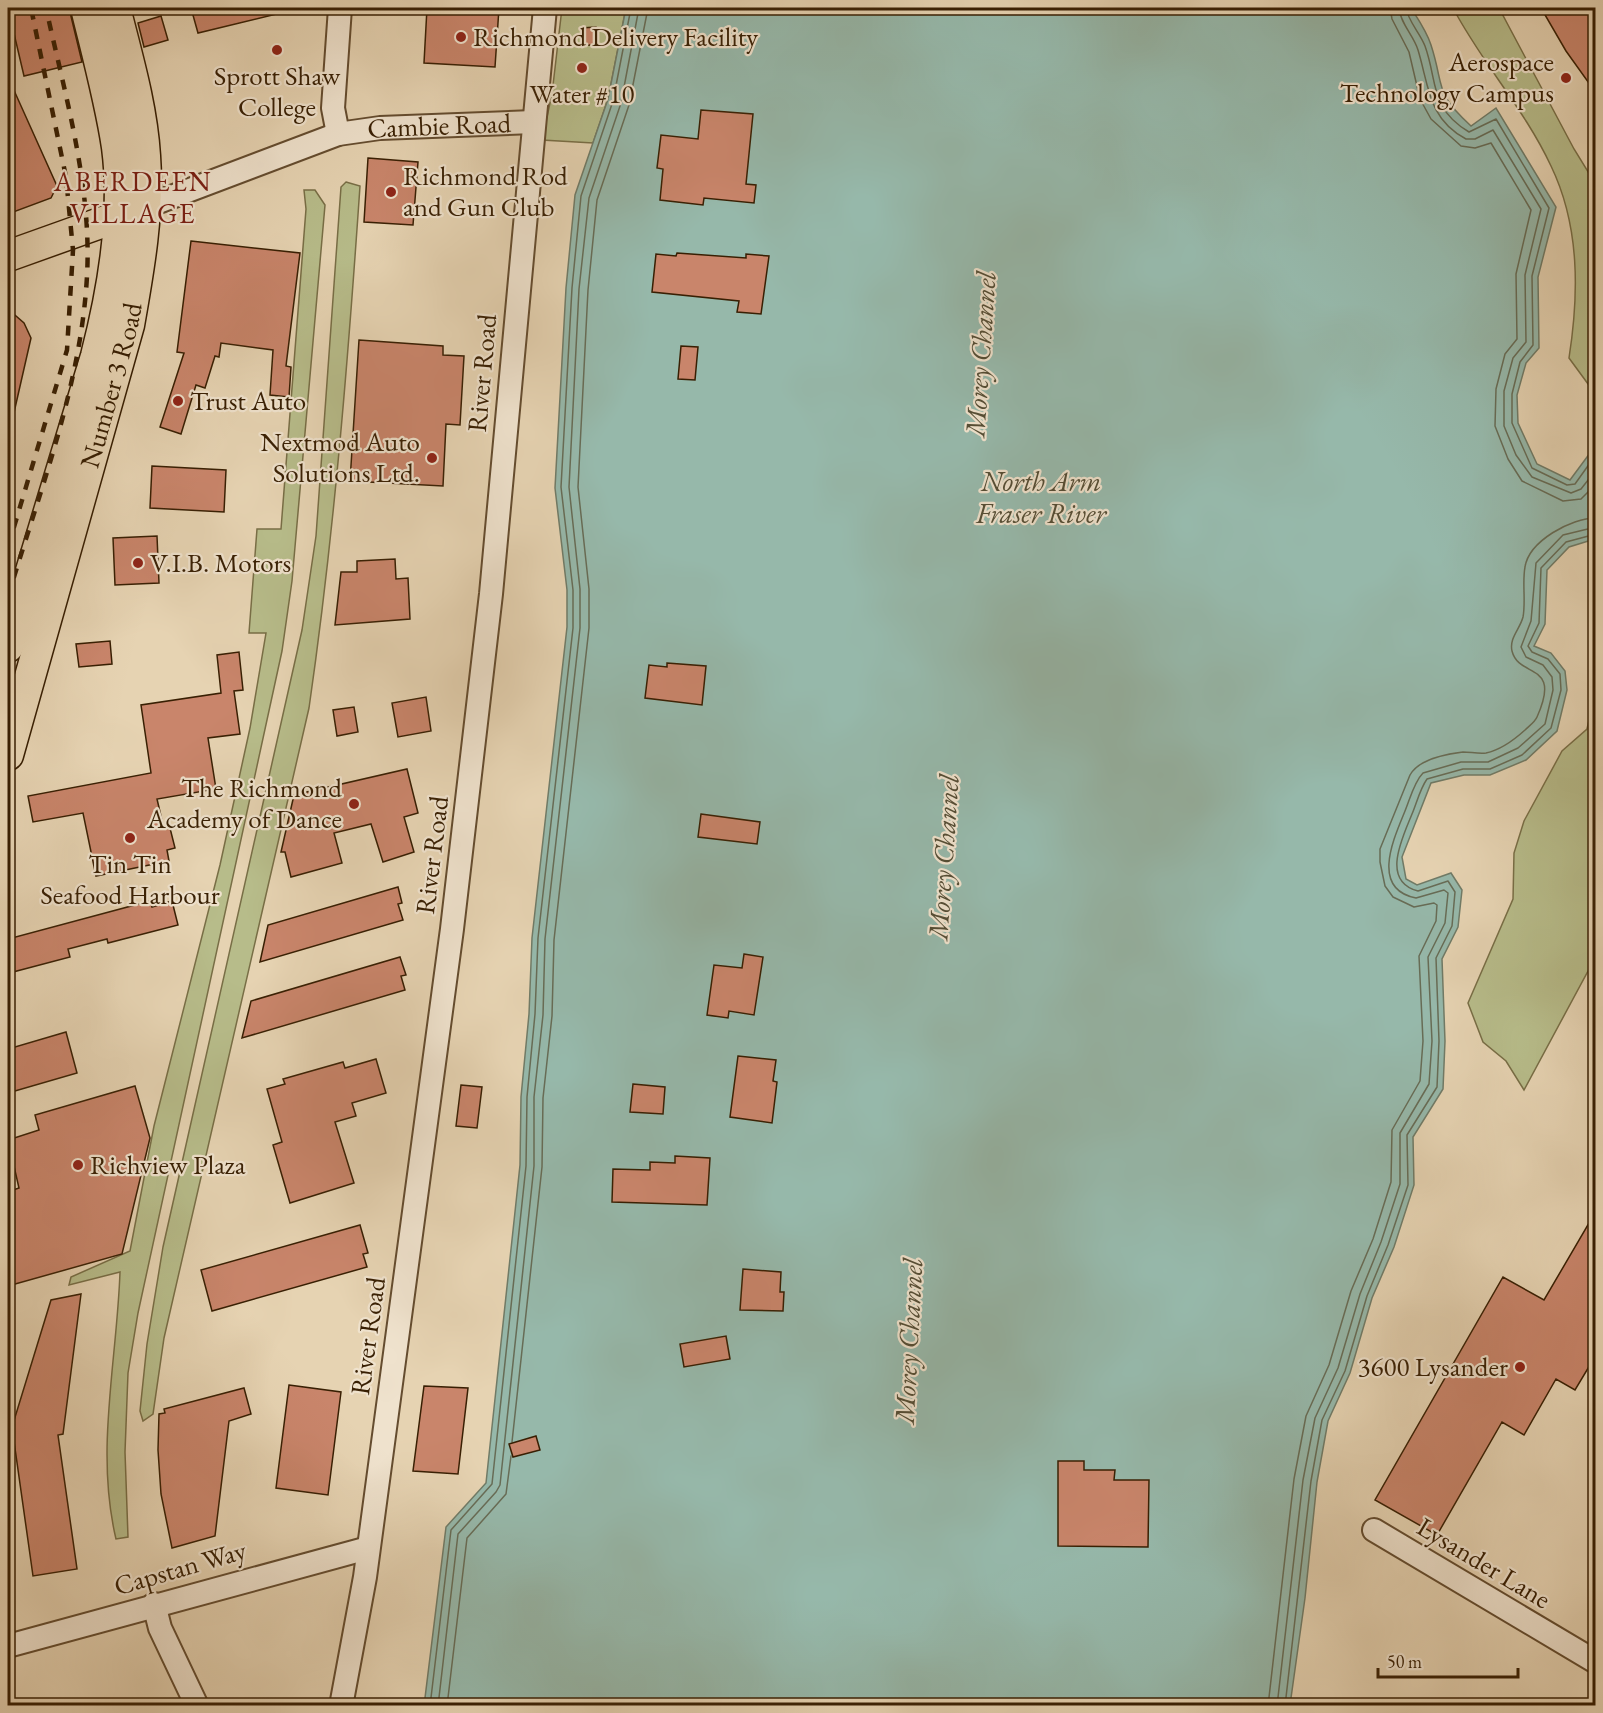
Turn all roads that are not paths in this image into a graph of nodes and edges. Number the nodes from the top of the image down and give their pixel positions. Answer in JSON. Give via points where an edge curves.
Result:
{"nodes":[{"id":1,"x":86,"y":8,"type":"edge"},
{"id":2,"x":115,"y":8,"type":"edge"},
{"id":3,"x":340,"y":8,"type":"edge"},
{"id":4,"x":545,"y":8,"type":"edge"},
{"id":5,"x":533,"y":122,"type":"junction"},
{"id":6,"x":338,"y":134,"type":"junction"},
{"id":7,"x":132,"y":211,"type":"junction"},
{"id":8,"x":8,"y":256,"type":"edge"},
{"id":9,"x":8,"y":647,"type":"edge"},
{"id":10,"x":8,"y":755,"type":"edge"},
{"id":11,"x":1374,"y":1530,"type":"dead end"},
{"id":12,"x":368,"y":1548,"type":"junction"},
{"id":13,"x":154,"y":1604,"type":"junction"},
{"id":14,"x":8,"y":1646,"type":"edge"},
{"id":15,"x":1596,"y":1662,"type":"edge"},
{"id":16,"x":197,"y":1706,"type":"edge"},
{"id":17,"x":341,"y":1706,"type":"edge"}],
"edges":[{"from":1,"to":7,"type":"main road","name":"Number 3 Road"},
{"from":2,"to":7,"type":"main road","name":"Number 3 Road","via":[[143,137]]},
{"from":3,"to":6,"type":"street","via":[[333,108]]},
{"from":4,"to":5,"type":"street","name":"River Road"},
{"from":5,"to":6,"type":"street","name":"Cambie Road","via":[[380,128]]},
{"from":5,"to":12,"type":"street","name":"River Road","via":[[487,632],[448,959]]},
{"from":6,"to":7,"type":"street","name":"Cambie Road"},
{"from":7,"to":8,"type":"main road","name":"Cambie Road"},
{"from":7,"to":9,"type":"main road","name":"Number 3 Road","via":[[96,356]]},
{"from":7,"to":10,"type":"main road","name":"Number 3 Road","via":[[140,266],[129,325]]},
{"from":11,"to":15,"type":"street","name":"Lysander Lane"},
{"from":12,"to":13,"type":"street","name":"Capstan Way"},
{"from":12,"to":17,"type":"street","name":"River Road"},
{"from":13,"to":14,"type":"street","name":"Capstan Way"},
{"from":13,"to":16,"type":"street","via":[[160,1628]]}]}
